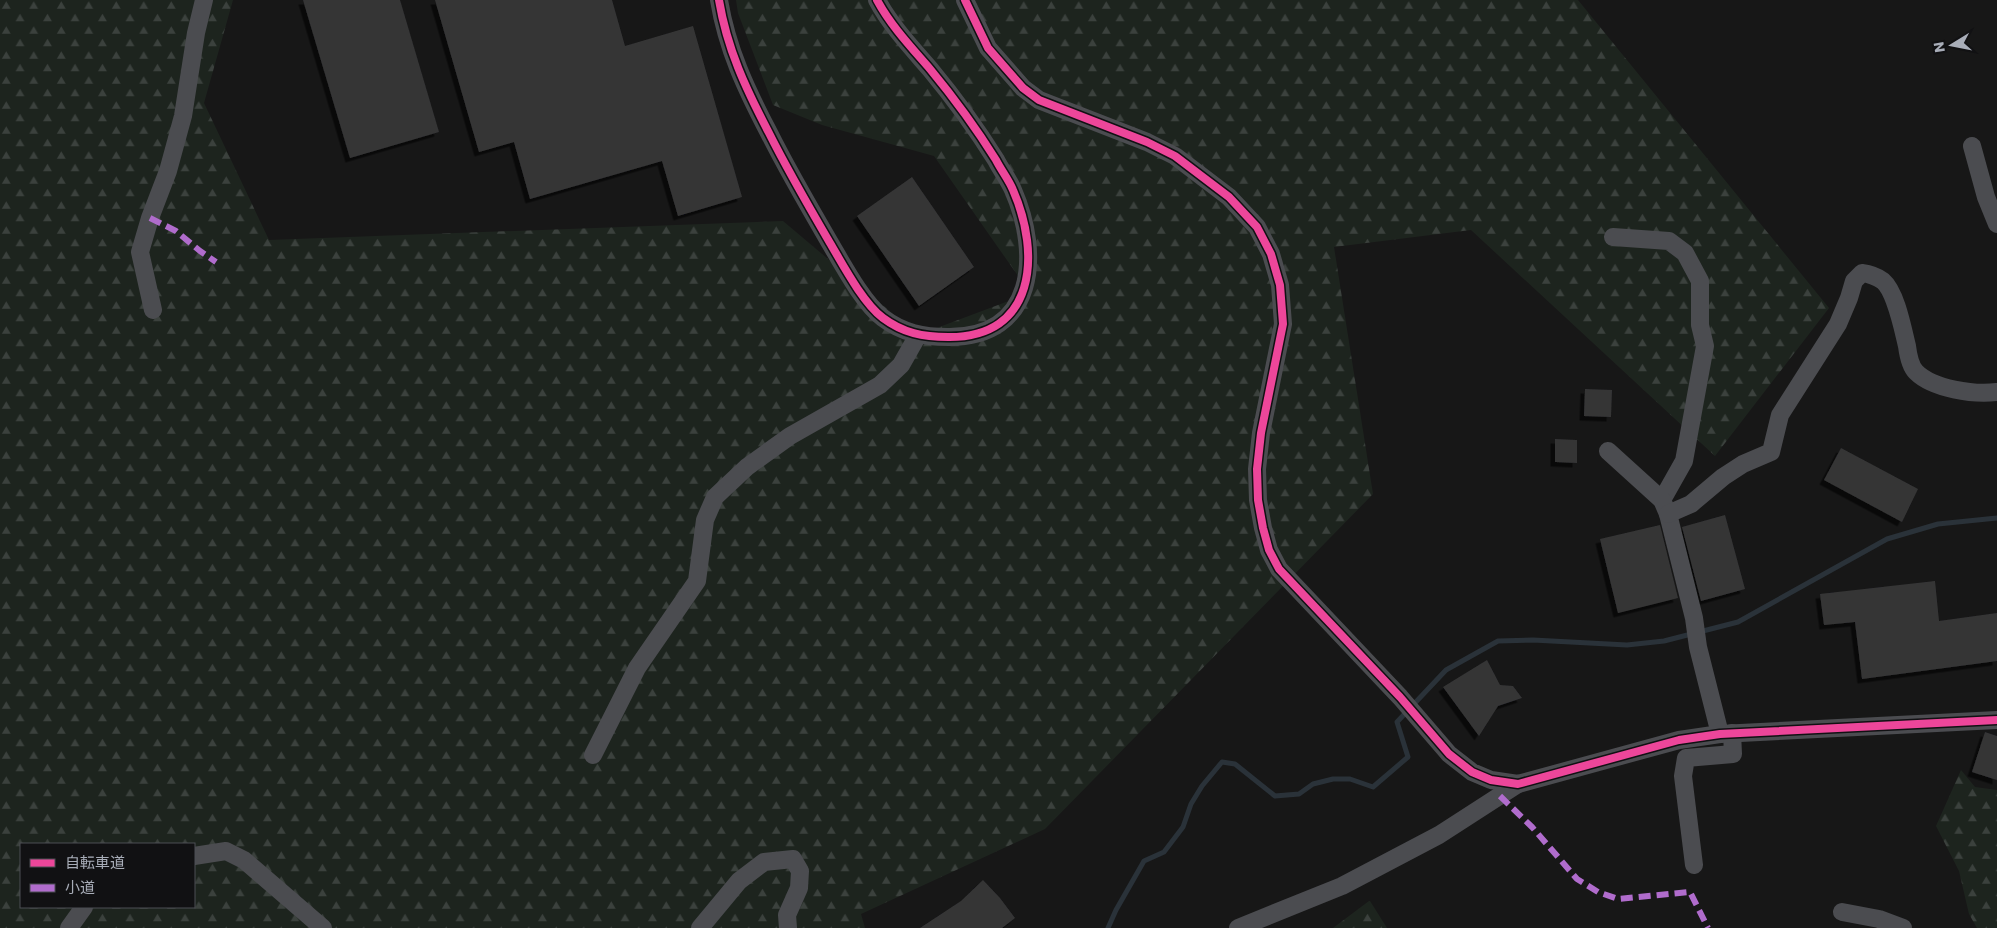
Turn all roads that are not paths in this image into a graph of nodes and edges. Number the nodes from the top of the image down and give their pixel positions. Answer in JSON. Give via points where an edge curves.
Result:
{"nodes":[{"id":1,"x":204,"y":0,"type":"edge"},
{"id":2,"x":719,"y":0,"type":"edge"},
{"id":3,"x":877,"y":0,"type":"edge"},
{"id":4,"x":965,"y":0,"type":"edge"},
{"id":5,"x":1972,"y":146,"type":"dead end"},
{"id":6,"x":1997,"y":224,"type":"edge"},
{"id":7,"x":1613,"y":238,"type":"dead end"},
{"id":8,"x":153,"y":310,"type":"dead end"},
{"id":9,"x":918,"y":335,"type":"junction"},
{"id":10,"x":1997,"y":392,"type":"edge"},
{"id":11,"x":1608,"y":451,"type":"dead end"},
{"id":12,"x":1665,"y":507,"type":"junction"},
{"id":13,"x":1997,"y":720,"type":"edge"},
{"id":14,"x":1726,"y":733,"type":"junction"},
{"id":15,"x":593,"y":755,"type":"dead end"},
{"id":16,"x":1518,"y":784,"type":"junction"},
{"id":17,"x":195,"y":856,"type":"edge"},
{"id":18,"x":1694,"y":865,"type":"dead end"},
{"id":19,"x":83,"y":908,"type":"edge"},
{"id":20,"x":1842,"y":912,"type":"dead end"},
{"id":21,"x":69,"y":928,"type":"edge"},
{"id":22,"x":323,"y":928,"type":"edge"},
{"id":23,"x":700,"y":928,"type":"edge"},
{"id":24,"x":788,"y":928,"type":"edge"},
{"id":25,"x":1238,"y":928,"type":"edge"},
{"id":26,"x":1903,"y":928,"type":"edge"}],
"edges":[{"from":1,"to":8,"type":"street","via":[[184,116],[140,252]]},
{"from":2,"to":9,"type":"street","via":[[741,77],[802,196],[849,275],[881,317]]},
{"from":3,"to":9,"type":"street","via":[[887,18],[955,99],[1013,189],[1026,229],[1030,261],[1026,286],[1012,313],[999,324],[964,337]]},
{"from":4,"to":16,"type":"street","via":[[988,48],[1023,88],[1039,100],[1175,156],[1228,197],[1257,227],[1271,254],[1280,285],[1282,324],[1257,469],[1258,500],[1269,550],[1278,569],[1418,716],[1449,754],[1472,772],[1491,780]]},
{"from":5,"to":6,"type":"street"},
{"from":7,"to":12,"type":"street","via":[[1669,241],[1685,253],[1700,281],[1700,325],[1706,346],[1684,461]]},
{"from":9,"to":15,"type":"street","via":[[901,365],[880,385],[790,436],[746,467],[715,497],[705,520],[697,580],[637,668]]},
{"from":10,"to":12,"type":"street","via":[[1983,394],[1938,385],[1916,371],[1885,282],[1862,273],[1854,281],[1838,324],[1780,414],[1771,452],[1743,464],[1690,504]]},
{"from":11,"to":12,"type":"street"},
{"from":12,"to":14,"type":"street","via":[[1694,618],[1698,647]]},
{"from":13,"to":14,"type":"street"},
{"from":14,"to":16,"type":"street","via":[[1679,740]]},
{"from":14,"to":18,"type":"street","via":[[1733,754],[1686,758],[1683,776]]},
{"from":16,"to":25,"type":"street","via":[[1439,835],[1342,886]]},
{"from":17,"to":22,"type":"street","via":[[226,852],[244,860]]},
{"from":19,"to":21,"type":"street"},
{"from":20,"to":26,"type":"street","via":[[1879,919]]},
{"from":23,"to":24,"type":"street","via":[[739,881],[764,862],[793,859],[800,871],[798,888],[787,915]]}]}
